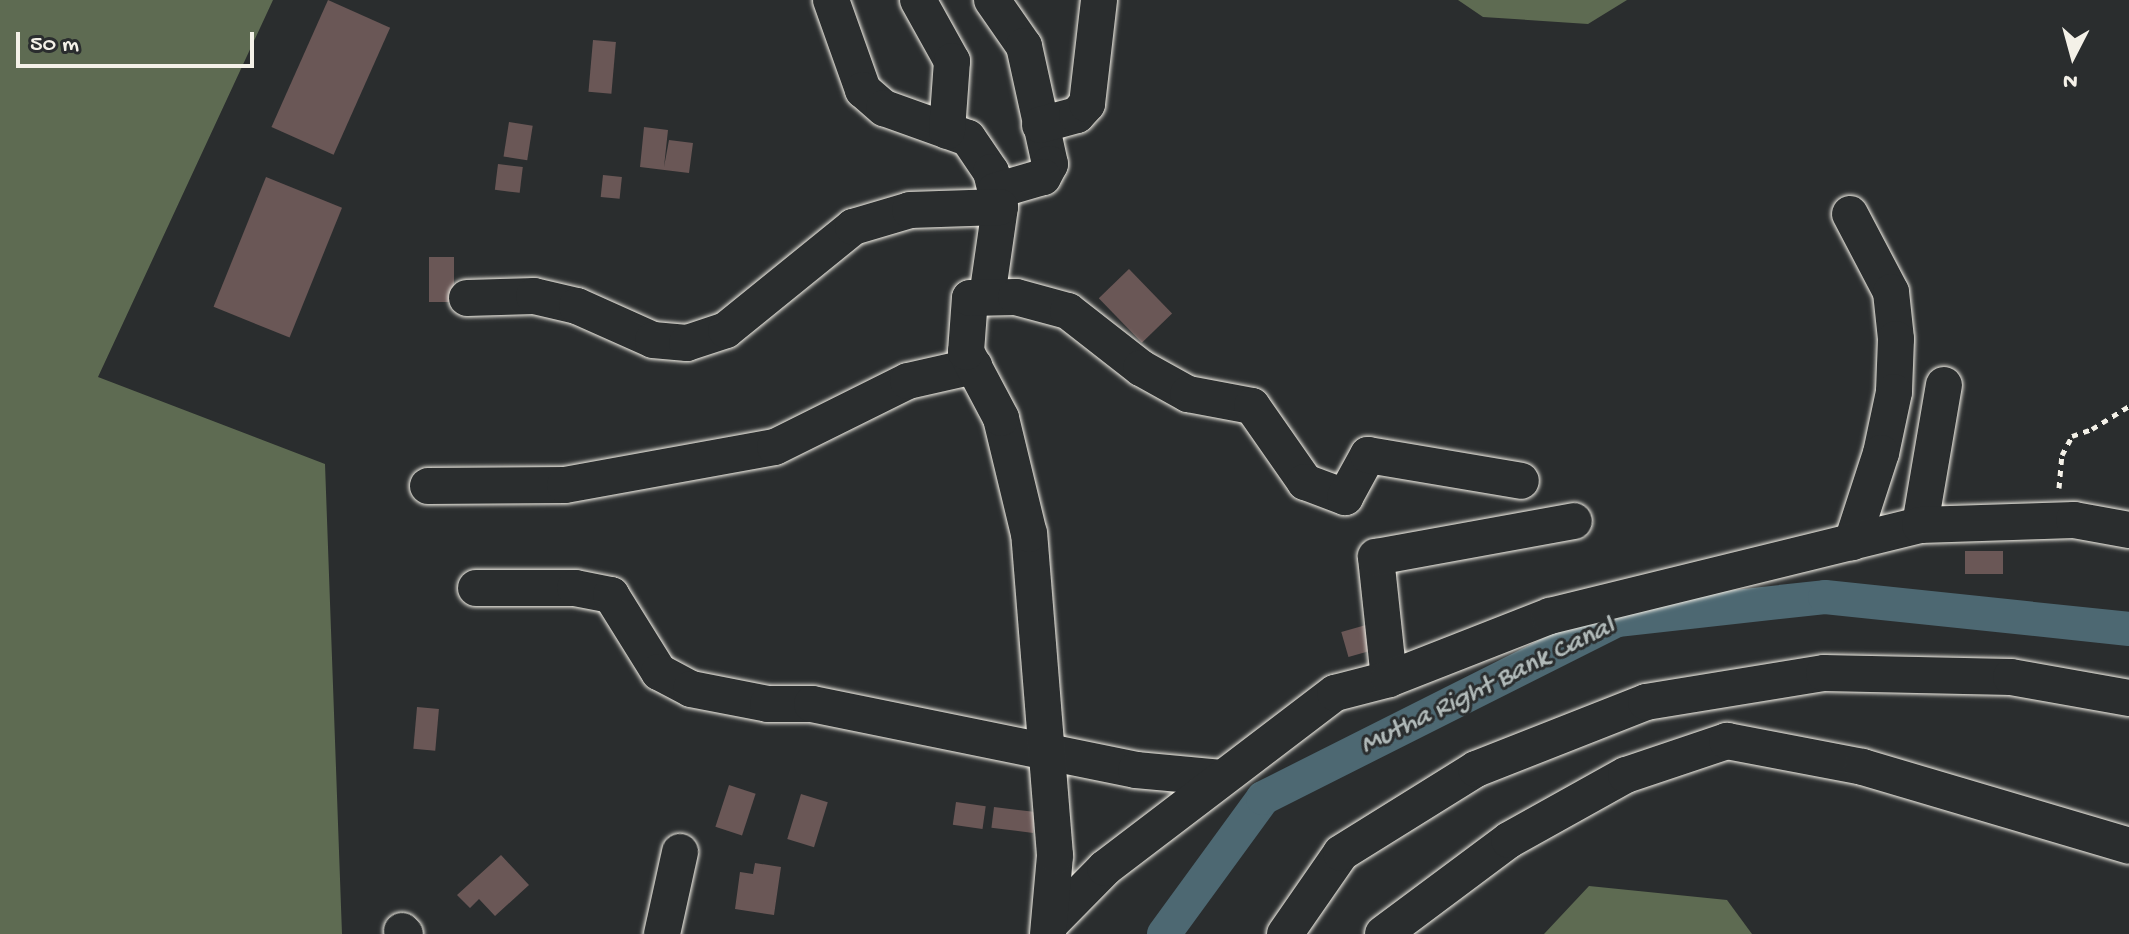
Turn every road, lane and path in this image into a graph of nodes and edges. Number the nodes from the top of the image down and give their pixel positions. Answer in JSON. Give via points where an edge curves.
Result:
{"nodes":[{"id":1,"x":831,"y":0,"type":"edge"},
{"id":2,"x":918,"y":0,"type":"edge"},
{"id":3,"x":992,"y":0,"type":"edge"},
{"id":4,"x":1099,"y":0,"type":"edge"},
{"id":5,"x":1040,"y":125,"type":"junction"},
{"id":6,"x":947,"y":131,"type":"junction"},
{"id":7,"x":998,"y":199,"type":"junction"},
{"id":8,"x":1850,"y":214,"type":"dead end"},
{"id":9,"x":987,"y":297,"type":"junction"},
{"id":10,"x":467,"y":298,"type":"dead end"},
{"id":11,"x":974,"y":366,"type":"junction"},
{"id":12,"x":1944,"y":385,"type":"dead end"},
{"id":13,"x":2129,"y":406,"type":"edge"},
{"id":14,"x":1521,"y":481,"type":"dead end"},
{"id":15,"x":428,"y":486,"type":"dead end"},
{"id":16,"x":1574,"y":521,"type":"dead end"},
{"id":17,"x":2060,"y":521,"type":"junction"},
{"id":18,"x":1920,"y":525,"type":"junction"},
{"id":19,"x":2129,"y":530,"type":"edge"},
{"id":20,"x":1852,"y":542,"type":"junction"},
{"id":21,"x":476,"y":588,"type":"dead end"},
{"id":22,"x":1389,"y":679,"type":"junction"},
{"id":23,"x":2129,"y":698,"type":"edge"},
{"id":24,"x":1046,"y":750,"type":"junction"},
{"id":25,"x":1222,"y":778,"type":"junction"},
{"id":26,"x":2129,"y":846,"type":"edge"},
{"id":27,"x":680,"y":852,"type":"dead end"},
{"id":28,"x":1049,"y":928,"type":"edge"},
{"id":29,"x":662,"y":934,"type":"edge"},
{"id":30,"x":1285,"y":934,"type":"edge"},
{"id":31,"x":1383,"y":934,"type":"edge"}],
"edges":[{"from":1,"to":6,"type":"street","via":[[863,90],[884,108]]},
{"from":2,"to":6,"type":"street","via":[[952,61]]},
{"from":3,"to":5,"type":"street","via":[[1024,46]]},
{"from":4,"to":5,"type":"street","via":[[1087,104],[1077,115]]},
{"from":5,"to":7,"type":"street","via":[[1050,164],[1043,177]]},
{"from":6,"to":7,"type":"street","via":[[968,138],[991,172]]},
{"from":7,"to":9,"type":"street"},
{"from":7,"to":10,"type":"street","via":[[910,210],[853,227],[726,330],[687,343],[653,340],[577,306],[534,296]]},
{"from":8,"to":20,"type":"street","via":[[1891,292],[1896,339],[1894,392],[1881,453]]},
{"from":9,"to":11,"type":"street","via":[[970,298],[966,352]]},
{"from":9,"to":14,"type":"street","via":[[1016,297],[1068,311],[1141,368],[1188,394],[1252,406],[1305,482],[1345,497],[1368,455]]},
{"from":11,"to":15,"type":"street","via":[[908,381],[775,447],[565,485]]},
{"from":11,"to":24,"type":"street","via":[[1001,418],[1029,534]]},
{"from":12,"to":18,"type":"street"},
{"from":13,"to":17,"type":"path","via":[[2072,436],[2062,455]]},
{"from":16,"to":22,"type":"street","via":[[1376,557]]},
{"from":17,"to":18,"type":"street"},
{"from":17,"to":19,"type":"street"},
{"from":18,"to":20,"type":"street"},
{"from":20,"to":22,"type":"street","via":[[1550,616]]},
{"from":21,"to":24,"type":"street","via":[[575,588],[611,595],[659,672],[691,689],[768,704],[812,704]]},
{"from":22,"to":25,"type":"street","via":[[1335,693]]},
{"from":23,"to":30,"type":"street","via":[[2011,677],[1824,673],[1646,702],[1476,769],[1341,853]]},
{"from":24,"to":25,"type":"street","via":[[1136,770]]},
{"from":24,"to":28,"type":"street","via":[[1055,855]]},
{"from":25,"to":28,"type":"street","via":[[1105,868]]},
{"from":26,"to":31,"type":"street","via":[[1863,767],[1727,741],[1626,775],[1509,840]]},
{"from":27,"to":29,"type":"street"}]}
